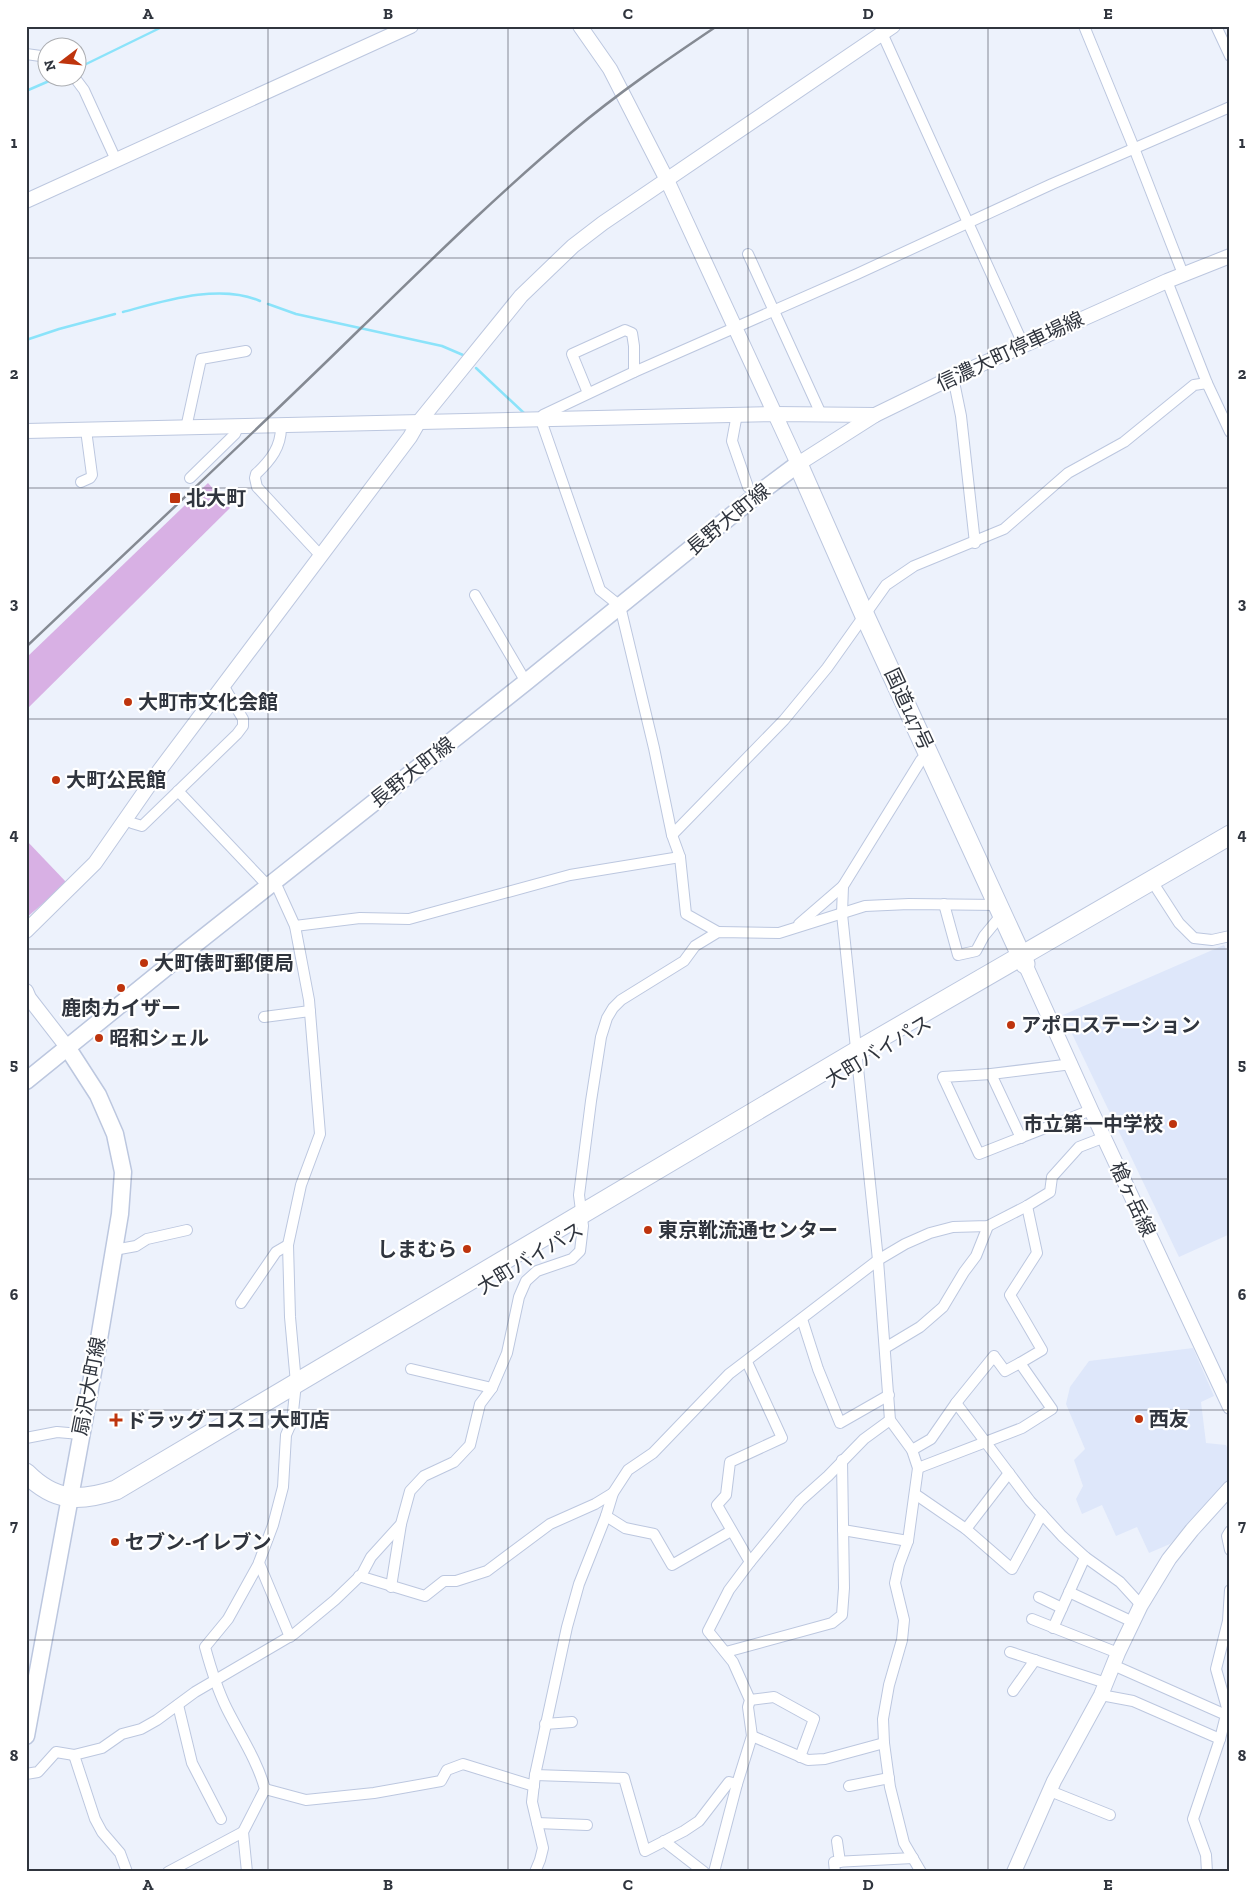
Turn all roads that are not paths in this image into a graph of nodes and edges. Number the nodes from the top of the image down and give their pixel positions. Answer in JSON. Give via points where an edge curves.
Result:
{"nodes":[{"id":1,"x":411,"y":26,"type":"edge"},
{"id":2,"x":580,"y":26,"type":"edge"},
{"id":3,"x":1084,"y":26,"type":"edge"},
{"id":4,"x":1216,"y":26,"type":"edge"},
{"id":5,"x":888,"y":30,"type":"edge"},
{"id":6,"x":1230,"y":56,"type":"edge"},
{"id":7,"x":83,"y":88,"type":"edge"},
{"id":8,"x":1230,"y":107,"type":"edge"},
{"id":9,"x":1134,"y":148,"type":"junction"},
{"id":10,"x":116,"y":160,"type":"junction"},
{"id":11,"x":667,"y":180,"type":"junction"},
{"id":12,"x":26,"y":201,"type":"edge"},
{"id":13,"x":967,"y":222,"type":"junction"},
{"id":14,"x":748,"y":254,"type":"dead end"},
{"id":15,"x":1230,"y":256,"type":"edge"},
{"id":16,"x":1183,"y":274,"type":"junction"},
{"id":17,"x":1167,"y":281,"type":"junction"},
{"id":18,"x":774,"y":310,"type":"junction"},
{"id":19,"x":735,"y":326,"type":"junction"},
{"id":20,"x":1023,"y":344,"type":"junction"},
{"id":21,"x":246,"y":351,"type":"dead end"},
{"id":22,"x":634,"y":372,"type":"junction"},
{"id":23,"x":953,"y":377,"type":"junction"},
{"id":24,"x":1207,"y":383,"type":"junction"},
{"id":25,"x":588,"y":394,"type":"junction"},
{"id":26,"x":737,"y":414,"type":"junction"},
{"id":27,"x":774,"y":414,"type":"junction"},
{"id":28,"x":821,"y":414,"type":"junction"},
{"id":29,"x":875,"y":415,"type":"junction"},
{"id":30,"x":541,"y":419,"type":"junction"},
{"id":31,"x":418,"y":423,"type":"junction"},
{"id":32,"x":281,"y":426,"type":"junction"},
{"id":33,"x":1229,"y":426,"type":"edge"},
{"id":34,"x":238,"y":427,"type":"junction"},
{"id":35,"x":186,"y":428,"type":"junction"},
{"id":36,"x":86,"y":430,"type":"junction"},
{"id":37,"x":26,"y":431,"type":"edge"},
{"id":38,"x":798,"y":464,"type":"junction"},
{"id":39,"x":190,"y":478,"type":"dead end"},
{"id":40,"x":81,"y":482,"type":"dead end"},
{"id":41,"x":748,"y":487,"type":"dead end"},
{"id":42,"x":975,"y":542,"type":"junction"},
{"id":43,"x":321,"y":556,"type":"junction"},
{"id":44,"x":475,"y":595,"type":"dead end"},
{"id":45,"x":620,"y":606,"type":"junction"},
{"id":46,"x":865,"y":616,"type":"junction"},
{"id":47,"x":526,"y":682,"type":"junction"},
{"id":48,"x":223,"y":685,"type":"junction"},
{"id":49,"x":929,"y":752,"type":"junction"},
{"id":50,"x":178,"y":791,"type":"junction"},
{"id":51,"x":126,"y":818,"type":"junction"},
{"id":52,"x":1230,"y":835,"type":"edge"},
{"id":53,"x":672,"y":836,"type":"junction"},
{"id":54,"x":1230,"y":847,"type":"edge"},
{"id":55,"x":680,"y":857,"type":"junction"},
{"id":56,"x":272,"y":885,"type":"junction"},
{"id":57,"x":843,"y":886,"type":"junction"},
{"id":58,"x":1157,"y":889,"type":"junction"},
{"id":59,"x":944,"y":904,"type":"junction"},
{"id":60,"x":1001,"y":909,"type":"junction"},
{"id":61,"x":842,"y":914,"type":"junction"},
{"id":62,"x":295,"y":926,"type":"junction"},
{"id":63,"x":796,"y":926,"type":"junction"},
{"id":64,"x":26,"y":931,"type":"edge"},
{"id":65,"x":718,"y":932,"type":"junction"},
{"id":66,"x":1230,"y":936,"type":"edge"},
{"id":67,"x":1023,"y":959,"type":"junction"},
{"id":68,"x":26,"y":991,"type":"edge"},
{"id":69,"x":310,"y":1011,"type":"junction"},
{"id":70,"x":264,"y":1017,"type":"dead end"},
{"id":71,"x":67,"y":1047,"type":"junction"},
{"id":72,"x":857,"y":1057,"type":"junction"},
{"id":73,"x":1072,"y":1064,"type":"junction"},
{"id":74,"x":991,"y":1074,"type":"junction"},
{"id":75,"x":26,"y":1081,"type":"edge"},
{"id":76,"x":1091,"y":1110,"type":"junction"},
{"id":77,"x":1105,"y":1137,"type":"junction"},
{"id":78,"x":1021,"y":1138,"type":"junction"},
{"id":79,"x":1027,"y":1206,"type":"junction"},
{"id":80,"x":582,"y":1220,"type":"junction"},
{"id":81,"x":988,"y":1226,"type":"junction"},
{"id":82,"x":187,"y":1230,"type":"dead end"},
{"id":83,"x":288,"y":1245,"type":"junction"},
{"id":84,"x":114,"y":1250,"type":"junction"},
{"id":85,"x":878,"y":1260,"type":"junction"},
{"id":86,"x":241,"y":1303,"type":"dead end"},
{"id":87,"x":802,"y":1319,"type":"junction"},
{"id":88,"x":885,"y":1348,"type":"junction"},
{"id":89,"x":747,"y":1362,"type":"junction"},
{"id":90,"x":1020,"y":1363,"type":"junction"},
{"id":91,"x":411,"y":1369,"type":"dead end"},
{"id":92,"x":492,"y":1388,"type":"junction"},
{"id":93,"x":295,"y":1390,"type":"junction"},
{"id":94,"x":889,"y":1395,"type":"junction"},
{"id":95,"x":956,"y":1403,"type":"junction"},
{"id":96,"x":1230,"y":1407,"type":"edge"},
{"id":97,"x":890,"y":1420,"type":"junction"},
{"id":98,"x":80,"y":1434,"type":"junction"},
{"id":99,"x":26,"y":1438,"type":"edge"},
{"id":100,"x":985,"y":1443,"type":"junction"},
{"id":101,"x":912,"y":1450,"type":"junction"},
{"id":102,"x":842,"y":1460,"type":"junction"},
{"id":103,"x":918,"y":1468,"type":"junction"},
{"id":104,"x":1009,"y":1472,"type":"junction"},
{"id":105,"x":26,"y":1473,"type":"edge"},
{"id":106,"x":1230,"y":1488,"type":"edge"},
{"id":107,"x":26,"y":1490,"type":"edge"},
{"id":108,"x":614,"y":1492,"type":"junction"},
{"id":109,"x":915,"y":1494,"type":"junction"},
{"id":110,"x":68,"y":1504,"type":"junction"},
{"id":111,"x":1042,"y":1514,"type":"junction"},
{"id":112,"x":606,"y":1516,"type":"junction"},
{"id":113,"x":401,"y":1524,"type":"junction"},
{"id":114,"x":966,"y":1529,"type":"junction"},
{"id":115,"x":843,"y":1530,"type":"junction"},
{"id":116,"x":731,"y":1531,"type":"junction"},
{"id":117,"x":1230,"y":1531,"type":"edge"},
{"id":118,"x":908,"y":1541,"type":"junction"},
{"id":119,"x":1230,"y":1550,"type":"edge"},
{"id":120,"x":1085,"y":1557,"type":"junction"},
{"id":121,"x":750,"y":1562,"type":"junction"},
{"id":122,"x":259,"y":1563,"type":"junction"},
{"id":123,"x":359,"y":1576,"type":"junction"},
{"id":124,"x":391,"y":1587,"type":"junction"},
{"id":125,"x":1230,"y":1590,"type":"edge"},
{"id":126,"x":1069,"y":1592,"type":"junction"},
{"id":127,"x":1039,"y":1597,"type":"dead end"},
{"id":128,"x":1141,"y":1605,"type":"junction"},
{"id":129,"x":1062,"y":1608,"type":"junction"},
{"id":130,"x":1032,"y":1619,"type":"dead end"},
{"id":131,"x":1133,"y":1622,"type":"junction"},
{"id":132,"x":1053,"y":1628,"type":"junction"},
{"id":133,"x":290,"y":1637,"type":"junction"},
{"id":134,"x":726,"y":1652,"type":"junction"},
{"id":135,"x":1010,"y":1652,"type":"dead end"},
{"id":136,"x":1116,"y":1659,"type":"junction"},
{"id":137,"x":1035,"y":1660,"type":"junction"},
{"id":138,"x":214,"y":1680,"type":"junction"},
{"id":139,"x":1104,"y":1689,"type":"junction"},
{"id":140,"x":1013,"y":1691,"type":"dead end"},
{"id":141,"x":750,"y":1700,"type":"junction"},
{"id":142,"x":178,"y":1704,"type":"junction"},
{"id":143,"x":1226,"y":1716,"type":"junction"},
{"id":144,"x":572,"y":1722,"type":"dead end"},
{"id":145,"x":545,"y":1724,"type":"junction"},
{"id":146,"x":1224,"y":1735,"type":"edge"},
{"id":147,"x":26,"y":1736,"type":"edge"},
{"id":148,"x":752,"y":1736,"type":"junction"},
{"id":149,"x":884,"y":1743,"type":"junction"},
{"id":150,"x":74,"y":1755,"type":"junction"},
{"id":151,"x":800,"y":1757,"type":"junction"},
{"id":152,"x":26,"y":1774,"type":"edge"},
{"id":153,"x":889,"y":1778,"type":"junction"},
{"id":154,"x":534,"y":1780,"type":"junction"},
{"id":155,"x":737,"y":1784,"type":"junction"},
{"id":156,"x":849,"y":1786,"type":"dead end"},
{"id":157,"x":265,"y":1789,"type":"junction"},
{"id":158,"x":1050,"y":1791,"type":"junction"},
{"id":159,"x":1110,"y":1815,"type":"dead end"},
{"id":160,"x":221,"y":1820,"type":"dead end"},
{"id":161,"x":537,"y":1823,"type":"junction"},
{"id":162,"x":587,"y":1824,"type":"dead end"},
{"id":163,"x":243,"y":1832,"type":"junction"},
{"id":164,"x":664,"y":1841,"type":"junction"},
{"id":165,"x":838,"y":1841,"type":"dead end"},
{"id":166,"x":913,"y":1858,"type":"junction"},
{"id":167,"x":840,"y":1862,"type":"junction"},
{"id":168,"x":126,"y":1872,"type":"edge"},
{"id":169,"x":168,"y":1872,"type":"edge"},
{"id":170,"x":247,"y":1872,"type":"edge"},
{"id":171,"x":535,"y":1872,"type":"edge"},
{"id":172,"x":704,"y":1872,"type":"edge"},
{"id":173,"x":714,"y":1872,"type":"edge"},
{"id":174,"x":835,"y":1872,"type":"edge"},
{"id":175,"x":921,"y":1872,"type":"edge"},
{"id":176,"x":1014,"y":1872,"type":"edge"},
{"id":177,"x":1207,"y":1872,"type":"edge"}],
"edges":[{"from":1,"to":10,"type":"street"},
{"from":2,"to":11,"type":"street","via":[[610,69]]},
{"from":3,"to":9,"type":"street"},
{"from":4,"to":6,"type":"street"},
{"from":5,"to":11,"type":"street"},
{"from":5,"to":13,"type":"street"},
{"from":7,"to":10,"type":"street"},
{"from":8,"to":9,"type":"street"},
{"from":9,"to":13,"type":"street"},
{"from":9,"to":16,"type":"street"},
{"from":10,"to":12,"type":"street"},
{"from":11,"to":19,"type":"street"},
{"from":11,"to":31,"type":"street","via":[[603,223],[551,266],[521,296]]},
{"from":13,"to":18,"type":"street"},
{"from":13,"to":20,"type":"street"},
{"from":14,"to":18,"type":"street"},
{"from":15,"to":16,"type":"street","name":"信濃大町停車場線"},
{"from":16,"to":17,"type":"street","name":"信濃大町停車場線"},
{"from":17,"to":20,"type":"street","name":"信濃大町停車場線"},
{"from":17,"to":24,"type":"street"},
{"from":18,"to":19,"type":"street"},
{"from":18,"to":28,"type":"street"},
{"from":19,"to":22,"type":"street"},
{"from":19,"to":27,"type":"street"},
{"from":20,"to":23,"type":"street","name":"信濃大町停車場線"},
{"from":21,"to":35,"type":"street","via":[[201,358]]},
{"from":22,"to":25,"type":"street"},
{"from":22,"to":25,"type":"street","via":[[632,333],[625,330],[572,354]]},
{"from":23,"to":29,"type":"street","name":"信濃大町停車場線"},
{"from":23,"to":42,"type":"street","via":[[961,416]]},
{"from":24,"to":33,"type":"street"},
{"from":24,"to":42,"type":"street","via":[[1194,385],[1124,442],[1068,473],[1004,529]]},
{"from":25,"to":30,"type":"street","via":[[546,412]]},
{"from":26,"to":27,"type":"street"},
{"from":26,"to":30,"type":"street"},
{"from":26,"to":41,"type":"street","via":[[732,441]]},
{"from":27,"to":28,"type":"street"},
{"from":27,"to":38,"type":"street"},
{"from":28,"to":29,"type":"street"},
{"from":29,"to":38,"type":"street","name":"信濃大町停車場線"},
{"from":30,"to":31,"type":"street"},
{"from":30,"to":45,"type":"street","via":[[600,590]]},
{"from":31,"to":32,"type":"street"},
{"from":31,"to":43,"type":"street"},
{"from":32,"to":34,"type":"street"},
{"from":32,"to":43,"type":"street","via":[[276,452],[256,474],[255,482]]},
{"from":34,"to":35,"type":"street"},
{"from":34,"to":39,"type":"street"},
{"from":35,"to":36,"type":"street"},
{"from":36,"to":37,"type":"street"},
{"from":36,"to":40,"type":"street","via":[[92,475]]},
{"from":38,"to":45,"type":"main road","name":"長野大町線"},
{"from":38,"to":46,"type":"highway","name":"国道147号"},
{"from":42,"to":46,"type":"street","via":[[914,566],[898,576],[886,585]]},
{"from":43,"to":48,"type":"street"},
{"from":44,"to":47,"type":"street"},
{"from":45,"to":47,"type":"main road","name":"長野大町線"},
{"from":45,"to":53,"type":"street"},
{"from":46,"to":49,"type":"highway","name":"国道147号"},
{"from":46,"to":53,"type":"street","via":[[784,720]]},
{"from":47,"to":56,"type":"main road","name":"長野大町線"},
{"from":48,"to":50,"type":"street","via":[[243,726]]},
{"from":48,"to":51,"type":"street"},
{"from":49,"to":57,"type":"street"},
{"from":49,"to":60,"type":"highway","name":"国道147号"},
{"from":50,"to":51,"type":"street","via":[[142,826]]},
{"from":50,"to":56,"type":"street"},
{"from":51,"to":64,"type":"street","via":[[96,863]]},
{"from":52,"to":67,"type":"highway"},
{"from":53,"to":55,"type":"street"},
{"from":54,"to":58,"type":"highway"},
{"from":55,"to":62,"type":"street","via":[[570,875],[410,919],[360,918]]},
{"from":55,"to":65,"type":"street","via":[[686,914]]},
{"from":56,"to":62,"type":"street"},
{"from":56,"to":71,"type":"main road","name":"長野大町線"},
{"from":57,"to":61,"type":"street"},
{"from":57,"to":63,"type":"street"},
{"from":58,"to":66,"type":"street","via":[[1179,923],[1194,938],[1212,940]]},
{"from":58,"to":67,"type":"highway"},
{"from":59,"to":60,"type":"street"},
{"from":59,"to":60,"type":"street","via":[[958,955],[976,951]]},
{"from":59,"to":61,"type":"street","via":[[865,906]]},
{"from":60,"to":67,"type":"highway","name":"国道147号"},
{"from":61,"to":63,"type":"street"},
{"from":61,"to":72,"type":"street"},
{"from":62,"to":69,"type":"street"},
{"from":63,"to":65,"type":"street","via":[[779,933]]},
{"from":65,"to":80,"type":"street","via":[[695,946],[684,961],[621,1000],[607,1018],[601,1037],[579,1195]]},
{"from":67,"to":72,"type":"highway","name":"大町バイパス"},
{"from":67,"to":73,"type":"street","name":"槍ヶ岳線"},
{"from":68,"to":71,"type":"street"},
{"from":69,"to":70,"type":"street"},
{"from":69,"to":83,"type":"street","via":[[320,1134],[301,1185]]},
{"from":71,"to":75,"type":"main road","name":"長野大町線"},
{"from":71,"to":84,"type":"main road","name":"扇沢大町線","via":[[98,1095],[115,1134],[123,1172]]},
{"from":72,"to":80,"type":"highway","name":"大町バイパス"},
{"from":72,"to":85,"type":"street"},
{"from":73,"to":74,"type":"street"},
{"from":73,"to":76,"type":"street","name":"槍ヶ岳線"},
{"from":74,"to":78,"type":"street"},
{"from":74,"to":78,"type":"street","via":[[943,1077],[979,1154]]},
{"from":76,"to":77,"type":"street","name":"槍ヶ岳線"},
{"from":76,"to":78,"type":"street"},
{"from":77,"to":79,"type":"street","via":[[1079,1147],[1052,1177],[1050,1192]]},
{"from":77,"to":96,"type":"street","name":"槍ヶ岳線"},
{"from":79,"to":81,"type":"street"},
{"from":79,"to":90,"type":"street","via":[[1036,1253],[1010,1295],[1042,1350]]},
{"from":80,"to":92,"type":"street","via":[[580,1251],[576,1257],[537,1271],[526,1281],[519,1297],[507,1353]]},
{"from":80,"to":93,"type":"highway","name":"大町バイパス"},
{"from":81,"to":85,"type":"street","via":[[953,1227],[930,1233]]},
{"from":81,"to":88,"type":"street","via":[[976,1256],[943,1307],[920,1327]]},
{"from":82,"to":84,"type":"street"},
{"from":83,"to":86,"type":"street","via":[[276,1252]]},
{"from":83,"to":93,"type":"street"},
{"from":84,"to":98,"type":"main road","name":"扇沢大町線"},
{"from":85,"to":87,"type":"street"},
{"from":85,"to":88,"type":"street"},
{"from":87,"to":89,"type":"street"},
{"from":87,"to":94,"type":"street","via":[[840,1423]]},
{"from":88,"to":94,"type":"street"},
{"from":89,"to":108,"type":"street","via":[[729,1374],[653,1453],[628,1470]]},
{"from":89,"to":116,"type":"street","via":[[782,1438],[730,1462],[726,1495],[717,1505]]},
{"from":90,"to":95,"type":"street","via":[[1006,1371],[994,1356]]},
{"from":90,"to":100,"type":"street","via":[[1052,1409],[1022,1428]]},
{"from":91,"to":92,"type":"street"},
{"from":92,"to":113,"type":"street","via":[[480,1404],[470,1445],[454,1462],[424,1476],[410,1491]]},
{"from":93,"to":110,"type":"highway","name":"大町バイパス","via":[[124,1498],[92,1509]]},
{"from":93,"to":122,"type":"street","via":[[292,1421],[286,1435],[284,1486]]},
{"from":94,"to":97,"type":"street"},
{"from":95,"to":100,"type":"street"},
{"from":95,"to":101,"type":"street","via":[[932,1439]]},
{"from":97,"to":101,"type":"street"},
{"from":97,"to":102,"type":"street"},
{"from":98,"to":99,"type":"street","via":[[57,1432]]},
{"from":98,"to":110,"type":"main road","name":"扇沢大町線"},
{"from":100,"to":103,"type":"street"},
{"from":100,"to":104,"type":"street"},
{"from":101,"to":103,"type":"street"},
{"from":102,"to":115,"type":"street"},
{"from":102,"to":121,"type":"street","via":[[800,1501]]},
{"from":103,"to":109,"type":"street"},
{"from":104,"to":111,"type":"street"},
{"from":104,"to":114,"type":"street"},
{"from":105,"to":110,"type":"highway","name":"大町バイパス"},
{"from":106,"to":128,"type":"street","via":[[1170,1558]]},
{"from":107,"to":110,"type":"highway","name":"大町バイパス","via":[[50,1506]]},
{"from":108,"to":112,"type":"street"},
{"from":108,"to":124,"type":"street","via":[[550,1524],[487,1571],[456,1581],[444,1581],[425,1596]]},
{"from":109,"to":114,"type":"street"},
{"from":109,"to":118,"type":"street"},
{"from":110,"to":147,"type":"main road","name":"扇沢大町線"},
{"from":111,"to":114,"type":"street","via":[[1012,1569]]},
{"from":111,"to":120,"type":"street"},
{"from":112,"to":116,"type":"street","via":[[626,1528],[654,1534],[672,1565]]},
{"from":112,"to":145,"type":"street","via":[[579,1584]]},
{"from":113,"to":123,"type":"street","via":[[371,1557]]},
{"from":113,"to":124,"type":"street"},
{"from":115,"to":118,"type":"street"},
{"from":115,"to":134,"type":"street","via":[[842,1615],[832,1623]]},
{"from":116,"to":121,"type":"street"},
{"from":117,"to":119,"type":"street","via":[[1227,1536]]},
{"from":118,"to":149,"type":"street","via":[[895,1583],[904,1620],[884,1711]]},
{"from":120,"to":126,"type":"street"},
{"from":120,"to":128,"type":"street","via":[[1120,1582]]},
{"from":121,"to":134,"type":"street","via":[[729,1590],[708,1631]]},
{"from":122,"to":133,"type":"street"},
{"from":122,"to":138,"type":"street","via":[[228,1619],[205,1647]]},
{"from":123,"to":124,"type":"street"},
{"from":123,"to":133,"type":"street"},
{"from":125,"to":143,"type":"street","via":[[1228,1620],[1216,1669]]},
{"from":126,"to":129,"type":"street"},
{"from":126,"to":131,"type":"street"},
{"from":127,"to":129,"type":"street"},
{"from":128,"to":131,"type":"street"},
{"from":129,"to":132,"type":"street"},
{"from":130,"to":132,"type":"street"},
{"from":131,"to":136,"type":"street"},
{"from":132,"to":136,"type":"street"},
{"from":133,"to":138,"type":"street"},
{"from":134,"to":141,"type":"street","via":[[734,1662]]},
{"from":135,"to":137,"type":"street"},
{"from":136,"to":139,"type":"street"},
{"from":136,"to":143,"type":"street"},
{"from":137,"to":139,"type":"street"},
{"from":137,"to":140,"type":"street"},
{"from":138,"to":142,"type":"street"},
{"from":138,"to":157,"type":"street","via":[[260,1771]]},
{"from":139,"to":146,"type":"street"},
{"from":139,"to":158,"type":"street"},
{"from":141,"to":148,"type":"street"},
{"from":141,"to":151,"type":"street","via":[[774,1696],[814,1719]]},
{"from":142,"to":150,"type":"street","via":[[141,1729],[122,1734],[102,1748]]},
{"from":142,"to":160,"type":"street","via":[[192,1763]]},
{"from":143,"to":146,"type":"street"},
{"from":144,"to":145,"type":"street"},
{"from":145,"to":154,"type":"street"},
{"from":146,"to":177,"type":"street","via":[[1193,1819],[1206,1855]]},
{"from":148,"to":151,"type":"street"},
{"from":148,"to":155,"type":"street"},
{"from":149,"to":151,"type":"street","via":[[825,1759]]},
{"from":149,"to":153,"type":"street"},
{"from":150,"to":152,"type":"street","via":[[56,1752],[38,1772]]},
{"from":150,"to":168,"type":"street","via":[[95,1819],[120,1853]]},
{"from":153,"to":156,"type":"street"},
{"from":153,"to":166,"type":"street","via":[[904,1843]]},
{"from":154,"to":157,"type":"street","via":[[463,1764],[447,1770],[441,1781],[349,1796],[306,1800]]},
{"from":154,"to":161,"type":"street","via":[[532,1802]]},
{"from":154,"to":164,"type":"street","via":[[624,1778],[645,1851]]},
{"from":155,"to":164,"type":"street","via":[[729,1782],[699,1821]]},
{"from":155,"to":173,"type":"street"},
{"from":157,"to":163,"type":"street"},
{"from":158,"to":159,"type":"street"},
{"from":158,"to":176,"type":"street"},
{"from":161,"to":162,"type":"street"},
{"from":161,"to":171,"type":"street","via":[[543,1848]]},
{"from":163,"to":169,"type":"street"},
{"from":163,"to":170,"type":"street"},
{"from":164,"to":172,"type":"street"},
{"from":165,"to":167,"type":"street"},
{"from":166,"to":167,"type":"street"},
{"from":166,"to":175,"type":"street"},
{"from":167,"to":174,"type":"street","via":[[834,1862]]}]}
